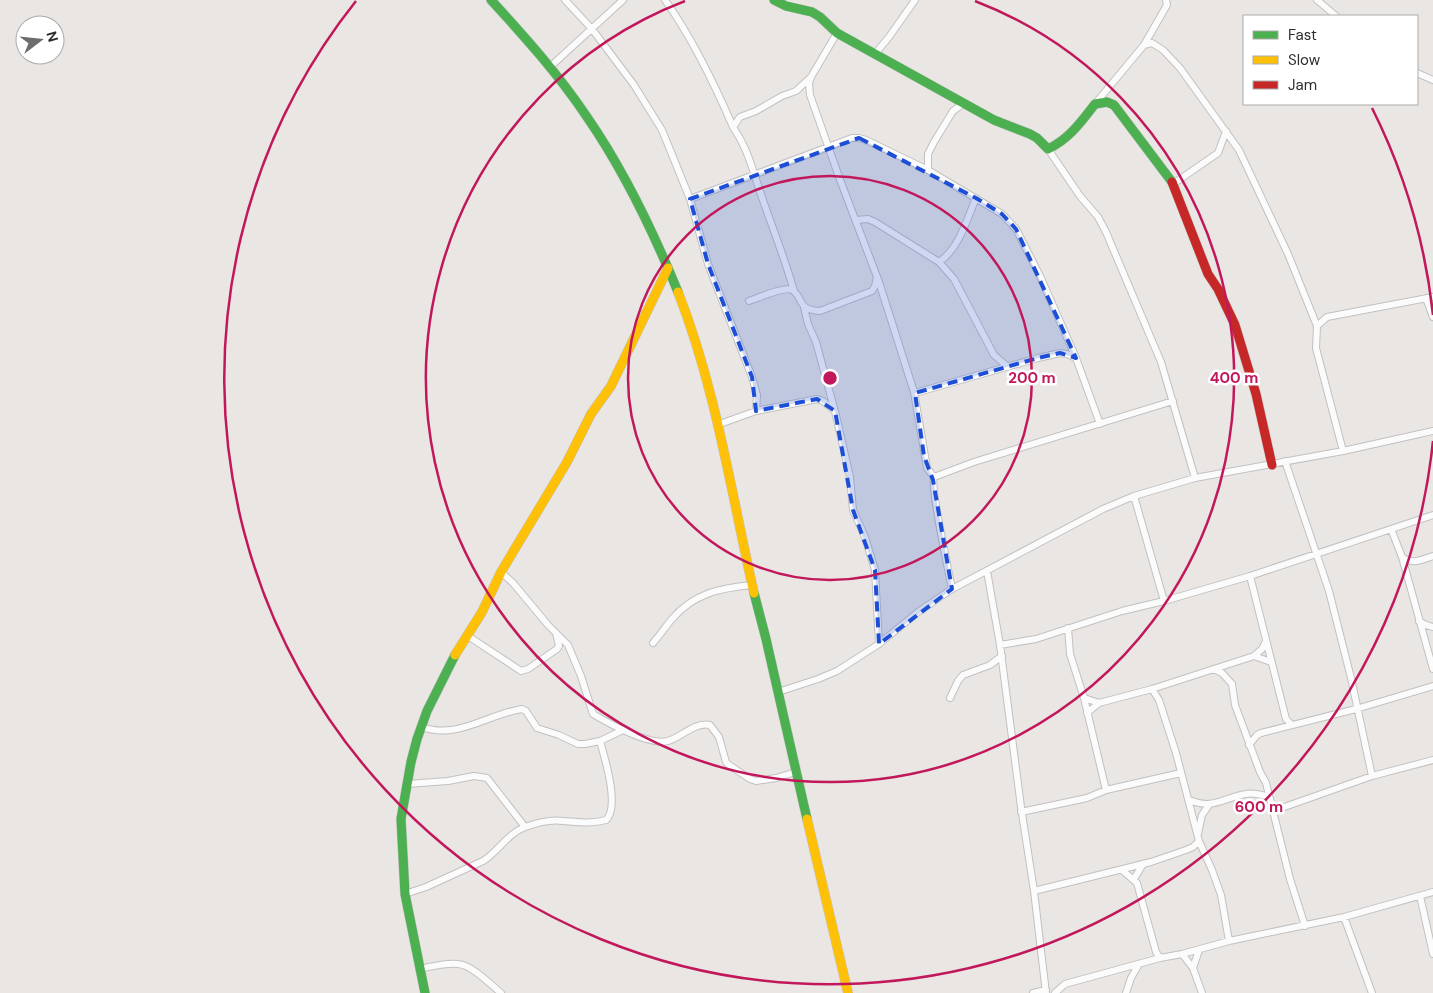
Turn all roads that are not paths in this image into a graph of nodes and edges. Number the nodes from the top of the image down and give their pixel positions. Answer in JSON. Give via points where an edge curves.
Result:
{"nodes":[{"id":1,"x":491,"y":0,"type":"edge"},
{"id":2,"x":565,"y":0,"type":"edge"},
{"id":3,"x":623,"y":0,"type":"edge"},
{"id":4,"x":665,"y":0,"type":"edge"},
{"id":5,"x":774,"y":0,"type":"edge"},
{"id":6,"x":914,"y":0,"type":"edge"},
{"id":7,"x":1166,"y":0,"type":"edge"},
{"id":8,"x":1317,"y":0,"type":"edge"},
{"id":9,"x":1335,"y":15,"type":"edge"},
{"id":10,"x":592,"y":29,"type":"junction"},
{"id":11,"x":837,"y":33,"type":"junction"},
{"id":12,"x":1144,"y":45,"type":"junction"},
{"id":13,"x":875,"y":54,"type":"junction"},
{"id":14,"x":551,"y":66,"type":"junction"},
{"id":15,"x":1418,"y":73,"type":"edge"},
{"id":16,"x":811,"y":76,"type":"junction"},
{"id":17,"x":1433,"y":80,"type":"edge"},
{"id":18,"x":796,"y":91,"type":"junction"},
{"id":19,"x":810,"y":95,"type":"junction"},
{"id":20,"x":951,"y":96,"type":"junction"},
{"id":21,"x":964,"y":103,"type":"junction"},
{"id":22,"x":1095,"y":104,"type":"junction"},
{"id":23,"x":953,"y":111,"type":"junction"},
{"id":24,"x":733,"y":127,"type":"junction"},
{"id":25,"x":1226,"y":131,"type":"junction"},
{"id":26,"x":828,"y":147,"type":"junction"},
{"id":27,"x":1048,"y":149,"type":"junction"},
{"id":28,"x":928,"y":154,"type":"junction"},
{"id":29,"x":912,"y":162,"type":"junction"},
{"id":30,"x":928,"y":170,"type":"junction"},
{"id":31,"x":754,"y":176,"type":"junction"},
{"id":32,"x":1173,"y":184,"type":"junction"},
{"id":33,"x":976,"y":198,"type":"junction"},
{"id":34,"x":690,"y":199,"type":"junction"},
{"id":35,"x":856,"y":220,"type":"junction"},
{"id":36,"x":939,"y":262,"type":"junction"},
{"id":37,"x":668,"y":268,"type":"junction"},
{"id":38,"x":877,"y":275,"type":"junction"},
{"id":39,"x":794,"y":291,"type":"junction"},
{"id":40,"x":1430,"y":298,"type":"edge"},
{"id":41,"x":749,"y":301,"type":"dead end"},
{"id":42,"x":804,"y":307,"type":"junction"},
{"id":43,"x":1433,"y":317,"type":"edge"},
{"id":44,"x":1317,"y":326,"type":"junction"},
{"id":45,"x":1076,"y":358,"type":"junction"},
{"id":46,"x":1008,"y":367,"type":"junction"},
{"id":47,"x":930,"y":389,"type":"junction"},
{"id":48,"x":915,"y":393,"type":"junction"},
{"id":49,"x":1173,"y":401,"type":"junction"},
{"id":50,"x":917,"y":402,"type":"junction"},
{"id":51,"x":756,"y":411,"type":"junction"},
{"id":52,"x":835,"y":411,"type":"junction"},
{"id":53,"x":1100,"y":424,"type":"junction"},
{"id":54,"x":717,"y":425,"type":"junction"},
{"id":55,"x":1433,"y":431,"type":"edge"},
{"id":56,"x":1343,"y":451,"type":"junction"},
{"id":57,"x":1285,"y":461,"type":"junction"},
{"id":58,"x":1272,"y":464,"type":"junction"},
{"id":59,"x":934,"y":478,"type":"junction"},
{"id":60,"x":1195,"y":478,"type":"junction"},
{"id":61,"x":1134,"y":496,"type":"junction"},
{"id":62,"x":1433,"y":515,"type":"edge"},
{"id":63,"x":1391,"y":529,"type":"junction"},
{"id":64,"x":1317,"y":554,"type":"junction"},
{"id":65,"x":1433,"y":556,"type":"edge"},
{"id":66,"x":1402,"y":557,"type":"junction"},
{"id":67,"x":987,"y":571,"type":"junction"},
{"id":68,"x":500,"y":572,"type":"junction"},
{"id":69,"x":1250,"y":576,"type":"junction"},
{"id":70,"x":752,"y":585,"type":"junction"},
{"id":71,"x":952,"y":590,"type":"junction"},
{"id":72,"x":1164,"y":601,"type":"junction"},
{"id":73,"x":1419,"y":621,"type":"junction"},
{"id":74,"x":1433,"y":627,"type":"edge"},
{"id":75,"x":1068,"y":628,"type":"junction"},
{"id":76,"x":556,"y":631,"type":"junction"},
{"id":77,"x":468,"y":636,"type":"junction"},
{"id":78,"x":1266,"y":641,"type":"junction"},
{"id":79,"x":653,"y":643,"type":"dead end"},
{"id":80,"x":880,"y":644,"type":"junction"},
{"id":81,"x":1000,"y":644,"type":"junction"},
{"id":82,"x":1002,"y":656,"type":"junction"},
{"id":83,"x":1254,"y":656,"type":"junction"},
{"id":84,"x":1271,"y":662,"type":"junction"},
{"id":85,"x":1229,"y":664,"type":"junction"},
{"id":86,"x":1214,"y":668,"type":"junction"},
{"id":87,"x":1433,"y":669,"type":"edge"},
{"id":88,"x":1228,"y":678,"type":"junction"},
{"id":89,"x":1433,"y":686,"type":"edge"},
{"id":90,"x":1152,"y":689,"type":"junction"},
{"id":91,"x":778,"y":692,"type":"junction"},
{"id":92,"x":950,"y":698,"type":"dead end"},
{"id":93,"x":1084,"y":698,"type":"junction"},
{"id":94,"x":1099,"y":703,"type":"junction"},
{"id":95,"x":1356,"y":709,"type":"junction"},
{"id":96,"x":1087,"y":713,"type":"junction"},
{"id":97,"x":1292,"y":725,"type":"junction"},
{"id":98,"x":422,"y":727,"type":"junction"},
{"id":99,"x":623,"y":730,"type":"junction"},
{"id":100,"x":600,"y":741,"type":"junction"},
{"id":101,"x":1249,"y":745,"type":"junction"},
{"id":102,"x":1433,"y":760,"type":"edge"},
{"id":103,"x":796,"y":772,"type":"junction"},
{"id":104,"x":1181,"y":773,"type":"junction"},
{"id":105,"x":1372,"y":776,"type":"junction"},
{"id":106,"x":407,"y":784,"type":"junction"},
{"id":107,"x":1106,"y":790,"type":"junction"},
{"id":108,"x":1269,"y":797,"type":"junction"},
{"id":109,"x":1189,"y":800,"type":"junction"},
{"id":110,"x":1209,"y":805,"type":"junction"},
{"id":111,"x":1273,"y":811,"type":"junction"},
{"id":112,"x":1021,"y":812,"type":"junction"},
{"id":113,"x":525,"y":827,"type":"junction"},
{"id":114,"x":1198,"y":839,"type":"junction"},
{"id":115,"x":1143,"y":864,"type":"junction"},
{"id":116,"x":1122,"y":870,"type":"junction"},
{"id":117,"x":1134,"y":879,"type":"junction"},
{"id":118,"x":1034,"y":891,"type":"junction"},
{"id":119,"x":1433,"y":892,"type":"edge"},
{"id":120,"x":405,"y":894,"type":"junction"},
{"id":121,"x":1420,"y":896,"type":"junction"},
{"id":122,"x":1344,"y":917,"type":"junction"},
{"id":123,"x":1305,"y":926,"type":"junction"},
{"id":124,"x":1229,"y":941,"type":"junction"},
{"id":125,"x":1199,"y":950,"type":"junction"},
{"id":126,"x":1182,"y":954,"type":"junction"},
{"id":127,"x":1433,"y":954,"type":"edge"},
{"id":128,"x":1160,"y":958,"type":"junction"},
{"id":129,"x":1140,"y":964,"type":"junction"},
{"id":130,"x":1193,"y":968,"type":"junction"},
{"id":131,"x":419,"y":969,"type":"junction"},
{"id":132,"x":1046,"y":991,"type":"edge"},
{"id":133,"x":425,"y":993,"type":"edge"},
{"id":134,"x":501,"y":993,"type":"edge"},
{"id":135,"x":848,"y":993,"type":"edge"},
{"id":136,"x":1034,"y":993,"type":"edge"},
{"id":137,"x":1055,"y":993,"type":"edge"},
{"id":138,"x":1126,"y":993,"type":"edge"},
{"id":139,"x":1202,"y":993,"type":"edge"},
{"id":140,"x":1372,"y":993,"type":"edge"}],
"edges":[{"from":1,"to":14,"type":"street"},
{"from":2,"to":10,"type":"street"},
{"from":3,"to":10,"type":"street"},
{"from":4,"to":24,"type":"street","via":[[708,74]]},
{"from":5,"to":11,"type":"street","via":[[787,7],[810,11]]},
{"from":6,"to":13,"type":"street"},
{"from":7,"to":12,"type":"street","via":[[1167,5]]},
{"from":8,"to":9,"type":"street"},
{"from":10,"to":14,"type":"street"},
{"from":10,"to":34,"type":"street","via":[[651,110]]},
{"from":11,"to":13,"type":"street"},
{"from":11,"to":16,"type":"street"},
{"from":12,"to":22,"type":"street"},
{"from":12,"to":25,"type":"street","via":[[1157,44],[1169,56]]},
{"from":13,"to":20,"type":"street"},
{"from":14,"to":37,"type":"street","via":[[616,161]]},
{"from":15,"to":17,"type":"street"},
{"from":16,"to":18,"type":"street"},
{"from":16,"to":19,"type":"street"},
{"from":18,"to":19,"type":"street"},
{"from":18,"to":24,"type":"street","via":[[740,117]]},
{"from":19,"to":26,"type":"street"},
{"from":20,"to":21,"type":"street"},
{"from":20,"to":23,"type":"street"},
{"from":21,"to":23,"type":"street"},
{"from":21,"to":27,"type":"street","via":[[1037,138]]},
{"from":22,"to":27,"type":"street","via":[[1070,135]]},
{"from":22,"to":32,"type":"street","via":[[1107,102],[1114,105]]},
{"from":23,"to":28,"type":"street"},
{"from":24,"to":31,"type":"street","via":[[749,156]]},
{"from":25,"to":32,"type":"street","via":[[1218,153]]},
{"from":25,"to":44,"type":"street","via":[[1239,150],[1288,254]]},
{"from":26,"to":29,"type":"street","via":[[859,138]]},
{"from":26,"to":31,"type":"street"},
{"from":26,"to":35,"type":"street"},
{"from":27,"to":49,"type":"street","via":[[1106,232]]},
{"from":28,"to":29,"type":"street"},
{"from":28,"to":30,"type":"street"},
{"from":29,"to":30,"type":"street"},
{"from":30,"to":33,"type":"street"},
{"from":31,"to":34,"type":"street"},
{"from":31,"to":39,"type":"street"},
{"from":32,"to":58,"type":"street","via":[[1208,274],[1235,325],[1256,394]]},
{"from":33,"to":36,"type":"street","via":[[961,233],[949,253]]},
{"from":33,"to":45,"type":"street","via":[[1002,214],[1016,229]]},
{"from":34,"to":51,"type":"street","via":[[708,264],[752,377],[757,395]]},
{"from":35,"to":36,"type":"street","via":[[875,222]]},
{"from":35,"to":38,"type":"street"},
{"from":36,"to":46,"type":"street","via":[[954,280],[994,355]]},
{"from":37,"to":54,"type":"street","via":[[696,344]]},
{"from":37,"to":68,"type":"street","via":[[611,386],[591,414],[567,462]]},
{"from":38,"to":42,"type":"street","via":[[872,291],[820,311]]},
{"from":38,"to":48,"type":"street"},
{"from":39,"to":41,"type":"street","via":[[786,290]]},
{"from":39,"to":42,"type":"street"},
{"from":40,"to":43,"type":"street"},
{"from":40,"to":44,"type":"street","via":[[1328,317]]},
{"from":42,"to":52,"type":"street"},
{"from":44,"to":56,"type":"street","via":[[1316,348]]},
{"from":45,"to":46,"type":"street","via":[[1060,353]]},
{"from":45,"to":53,"type":"street"},
{"from":46,"to":47,"type":"street"},
{"from":47,"to":48,"type":"street"},
{"from":47,"to":50,"type":"street"},
{"from":48,"to":50,"type":"street"},
{"from":49,"to":53,"type":"street"},
{"from":49,"to":60,"type":"street"},
{"from":50,"to":59,"type":"street","via":[[924,456]]},
{"from":51,"to":52,"type":"street","via":[[817,399],[824,400]]},
{"from":51,"to":54,"type":"street"},
{"from":52,"to":80,"type":"street","via":[[850,477],[853,510],[875,570]]},
{"from":53,"to":59,"type":"street","via":[[974,462]]},
{"from":54,"to":70,"type":"street"},
{"from":55,"to":56,"type":"street"},
{"from":56,"to":57,"type":"street"},
{"from":57,"to":58,"type":"street"},
{"from":57,"to":64,"type":"street"},
{"from":58,"to":60,"type":"street"},
{"from":59,"to":71,"type":"street"},
{"from":60,"to":61,"type":"street"},
{"from":61,"to":67,"type":"street"},
{"from":61,"to":72,"type":"street"},
{"from":62,"to":63,"type":"street"},
{"from":63,"to":64,"type":"street"},
{"from":63,"to":66,"type":"street"},
{"from":64,"to":69,"type":"street"},
{"from":64,"to":95,"type":"street","via":[[1351,678]]},
{"from":65,"to":66,"type":"street","via":[[1413,562]]},
{"from":66,"to":73,"type":"street"},
{"from":67,"to":71,"type":"street"},
{"from":67,"to":81,"type":"street"},
{"from":68,"to":76,"type":"street","via":[[514,583]]},
{"from":68,"to":77,"type":"street"},
{"from":69,"to":72,"type":"street"},
{"from":69,"to":78,"type":"street"},
{"from":70,"to":79,"type":"street","via":[[715,590],[698,598],[673,618]]},
{"from":70,"to":91,"type":"street"},
{"from":71,"to":80,"type":"street","via":[[918,612]]},
{"from":72,"to":75,"type":"street"},
{"from":73,"to":74,"type":"street"},
{"from":73,"to":87,"type":"street"},
{"from":75,"to":81,"type":"street"},
{"from":75,"to":93,"type":"street","via":[[1070,654]]},
{"from":76,"to":77,"type":"street","via":[[557,650],[521,671]]},
{"from":76,"to":99,"type":"street","via":[[572,652],[593,714]]},
{"from":77,"to":98,"type":"street","via":[[451,662]]},
{"from":78,"to":83,"type":"street"},
{"from":78,"to":84,"type":"street"},
{"from":80,"to":91,"type":"street","via":[[837,671]]},
{"from":81,"to":82,"type":"street"},
{"from":82,"to":92,"type":"street","via":[[990,665],[964,675]]},
{"from":82,"to":112,"type":"street"},
{"from":83,"to":84,"type":"street"},
{"from":83,"to":85,"type":"street"},
{"from":84,"to":97,"type":"street","via":[[1286,719]]},
{"from":85,"to":86,"type":"street"},
{"from":85,"to":88,"type":"street"},
{"from":86,"to":88,"type":"street"},
{"from":86,"to":90,"type":"street"},
{"from":88,"to":101,"type":"street"},
{"from":89,"to":95,"type":"street"},
{"from":90,"to":94,"type":"street"},
{"from":90,"to":104,"type":"street","via":[[1159,700]]},
{"from":91,"to":103,"type":"street"},
{"from":93,"to":94,"type":"street"},
{"from":93,"to":96,"type":"street"},
{"from":94,"to":96,"type":"street"},
{"from":95,"to":97,"type":"street"},
{"from":95,"to":105,"type":"street"},
{"from":96,"to":107,"type":"street"},
{"from":97,"to":101,"type":"street","via":[[1257,735]]},
{"from":98,"to":100,"type":"street","via":[[430,730],[468,727],[522,709],[539,729],[578,744]]},
{"from":98,"to":106,"type":"street"},
{"from":99,"to":100,"type":"street"},
{"from":99,"to":103,"type":"street","via":[[660,742],[698,726],[710,725],[719,737],[726,762],[750,779],[776,778]]},
{"from":100,"to":113,"type":"street","via":[[610,790],[611,811],[606,820],[596,823],[556,821]]},
{"from":101,"to":108,"type":"street"},
{"from":102,"to":105,"type":"street"},
{"from":103,"to":135,"type":"street"},
{"from":104,"to":107,"type":"street"},
{"from":104,"to":109,"type":"street"},
{"from":105,"to":111,"type":"street"},
{"from":106,"to":113,"type":"street","via":[[474,776],[487,778]]},
{"from":106,"to":120,"type":"street","via":[[401,820]]},
{"from":107,"to":112,"type":"street","via":[[1087,798]]},
{"from":108,"to":110,"type":"street","via":[[1247,793]]},
{"from":108,"to":111,"type":"street"},
{"from":109,"to":110,"type":"street"},
{"from":109,"to":114,"type":"street"},
{"from":110,"to":114,"type":"street","via":[[1202,815]]},
{"from":111,"to":123,"type":"street"},
{"from":112,"to":118,"type":"street"},
{"from":113,"to":120,"type":"street","via":[[507,838],[489,858]]},
{"from":114,"to":115,"type":"street","via":[[1193,847]]},
{"from":114,"to":124,"type":"street","via":[[1221,895]]},
{"from":115,"to":116,"type":"street"},
{"from":115,"to":117,"type":"street"},
{"from":116,"to":117,"type":"street"},
{"from":116,"to":118,"type":"street"},
{"from":117,"to":128,"type":"street"},
{"from":118,"to":132,"type":"street"},
{"from":119,"to":121,"type":"street"},
{"from":120,"to":131,"type":"street"},
{"from":121,"to":122,"type":"street"},
{"from":121,"to":127,"type":"street"},
{"from":122,"to":123,"type":"street"},
{"from":122,"to":140,"type":"street"},
{"from":123,"to":124,"type":"street"},
{"from":124,"to":125,"type":"street"},
{"from":125,"to":126,"type":"street"},
{"from":125,"to":130,"type":"street"},
{"from":126,"to":128,"type":"street"},
{"from":126,"to":130,"type":"street"},
{"from":128,"to":129,"type":"street"},
{"from":129,"to":137,"type":"street","via":[[1065,984]]},
{"from":129,"to":138,"type":"street"},
{"from":130,"to":139,"type":"street"},
{"from":131,"to":133,"type":"street"},
{"from":131,"to":134,"type":"street","via":[[446,964],[463,965]]},
{"from":132,"to":136,"type":"street"}]}
